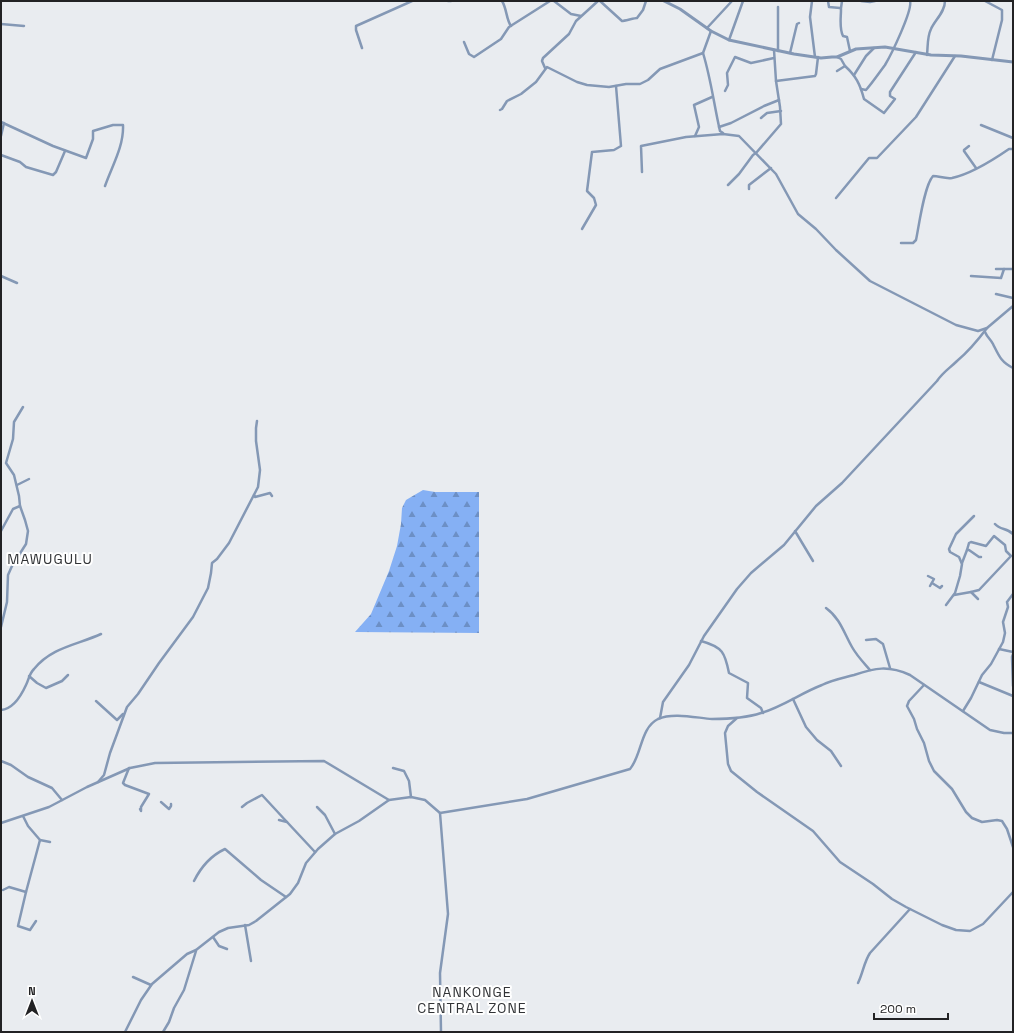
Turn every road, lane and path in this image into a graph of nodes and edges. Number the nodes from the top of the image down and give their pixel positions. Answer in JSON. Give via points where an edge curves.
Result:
{"nodes":[{"id":1,"x":412,"y":1,"type":"edge"},
{"id":2,"x":502,"y":1,"type":"edge"},
{"id":3,"x":550,"y":1,"type":"edge"},
{"id":4,"x":554,"y":1,"type":"edge"},
{"id":5,"x":599,"y":1,"type":"edge"},
{"id":6,"x":646,"y":1,"type":"edge"},
{"id":7,"x":664,"y":1,"type":"edge"},
{"id":8,"x":732,"y":1,"type":"edge"},
{"id":9,"x":743,"y":1,"type":"edge"},
{"id":10,"x":812,"y":1,"type":"edge"},
{"id":11,"x":828,"y":1,"type":"edge"},
{"id":12,"x":842,"y":1,"type":"edge"},
{"id":13,"x":861,"y":1,"type":"edge"},
{"id":14,"x":875,"y":1,"type":"edge"},
{"id":15,"x":910,"y":1,"type":"edge"},
{"id":16,"x":945,"y":1,"type":"edge"},
{"id":17,"x":985,"y":2,"type":"edge"},
{"id":18,"x":778,"y":7,"type":"dead end"},
{"id":19,"x":841,"y":9,"type":"junction"},
{"id":20,"x":581,"y":16,"type":"junction"},
{"id":21,"x":799,"y":23,"type":"dead end"},
{"id":22,"x":1,"y":24,"type":"edge"},
{"id":23,"x":24,"y":26,"type":"dead end"},
{"id":24,"x":511,"y":26,"type":"junction"},
{"id":25,"x":707,"y":28,"type":"junction"},
{"id":26,"x":711,"y":31,"type":"junction"},
{"id":27,"x":729,"y":40,"type":"junction"},
{"id":28,"x":464,"y":42,"type":"dead end"},
{"id":29,"x":362,"y":48,"type":"dead end"},
{"id":30,"x":874,"y":48,"type":"junction"},
{"id":31,"x":893,"y":48,"type":"junction"},
{"id":32,"x":776,"y":50,"type":"junction"},
{"id":33,"x":850,"y":51,"type":"junction"},
{"id":34,"x":916,"y":52,"type":"junction"},
{"id":35,"x":703,"y":53,"type":"junction"},
{"id":36,"x":790,"y":53,"type":"junction"},
{"id":37,"x":927,"y":54,"type":"junction"},
{"id":38,"x":955,"y":56,"type":"junction"},
{"id":39,"x":816,"y":57,"type":"junction"},
{"id":40,"x":838,"y":57,"type":"junction"},
{"id":41,"x":774,"y":58,"type":"junction"},
{"id":42,"x":992,"y":60,"type":"junction"},
{"id":43,"x":1013,"y":62,"type":"edge"},
{"id":44,"x":845,"y":66,"type":"junction"},
{"id":45,"x":545,"y":68,"type":"junction"},
{"id":46,"x":837,"y":71,"type":"dead end"},
{"id":47,"x":854,"y":75,"type":"junction"},
{"id":48,"x":776,"y":81,"type":"junction"},
{"id":49,"x":616,"y":86,"type":"junction"},
{"id":50,"x":861,"y":89,"type":"junction"},
{"id":51,"x":725,"y":90,"type":"dead end"},
{"id":52,"x":712,"y":97,"type":"junction"},
{"id":53,"x":779,"y":100,"type":"junction"},
{"id":54,"x":500,"y":110,"type":"dead end"},
{"id":55,"x":781,"y":111,"type":"junction"},
{"id":56,"x":761,"y":118,"type":"dead end"},
{"id":57,"x":2,"y":123,"type":"edge"},
{"id":58,"x":981,"y":125,"type":"dead end"},
{"id":59,"x":719,"y":127,"type":"junction"},
{"id":60,"x":723,"y":134,"type":"junction"},
{"id":61,"x":1,"y":136,"type":"edge"},
{"id":62,"x":695,"y":136,"type":"junction"},
{"id":63,"x":1013,"y":138,"type":"edge"},
{"id":64,"x":969,"y":146,"type":"dead end"},
{"id":65,"x":1013,"y":149,"type":"edge"},
{"id":66,"x":65,"y":151,"type":"junction"},
{"id":67,"x":756,"y":154,"type":"junction"},
{"id":68,"x":1,"y":155,"type":"edge"},
{"id":69,"x":771,"y":168,"type":"junction"},
{"id":70,"x":976,"y":168,"type":"junction"},
{"id":71,"x":642,"y":172,"type":"dead end"},
{"id":72,"x":728,"y":185,"type":"dead end"},
{"id":73,"x":105,"y":186,"type":"dead end"},
{"id":74,"x":749,"y":189,"type":"dead end"},
{"id":75,"x":836,"y":198,"type":"dead end"},
{"id":76,"x":582,"y":230,"type":"dead end"},
{"id":77,"x":901,"y":243,"type":"dead end"},
{"id":78,"x":996,"y":269,"type":"dead end"},
{"id":79,"x":1004,"y":269,"type":"junction"},
{"id":80,"x":1013,"y":269,"type":"edge"},
{"id":81,"x":1,"y":276,"type":"edge"},
{"id":82,"x":971,"y":276,"type":"dead end"},
{"id":83,"x":17,"y":283,"type":"dead end"},
{"id":84,"x":996,"y":294,"type":"dead end"},
{"id":85,"x":1013,"y":298,"type":"edge"},
{"id":86,"x":1013,"y":306,"type":"edge"},
{"id":87,"x":987,"y":328,"type":"junction"},
{"id":88,"x":984,"y":331,"type":"junction"},
{"id":89,"x":1013,"y":368,"type":"edge"},
{"id":90,"x":23,"y":407,"type":"dead end"},
{"id":91,"x":257,"y":421,"type":"dead end"},
{"id":92,"x":29,"y":479,"type":"dead end"},
{"id":93,"x":17,"y":485,"type":"junction"},
{"id":94,"x":254,"y":495,"type":"junction"},
{"id":95,"x":272,"y":496,"type":"dead end"},
{"id":96,"x":20,"y":506,"type":"junction"},
{"id":97,"x":974,"y":516,"type":"dead end"},
{"id":98,"x":995,"y":524,"type":"dead end"},
{"id":99,"x":1,"y":530,"type":"edge"},
{"id":100,"x":795,"y":531,"type":"junction"},
{"id":101,"x":1013,"y":534,"type":"edge"},
{"id":102,"x":967,"y":550,"type":"junction"},
{"id":103,"x":982,"y":557,"type":"dead end"},
{"id":104,"x":813,"y":561,"type":"dead end"},
{"id":105,"x":962,"y":564,"type":"junction"},
{"id":106,"x":928,"y":576,"type":"dead end"},
{"id":107,"x":942,"y":586,"type":"dead end"},
{"id":108,"x":971,"y":592,"type":"junction"},
{"id":109,"x":1013,"y":594,"type":"edge"},
{"id":110,"x":954,"y":595,"type":"junction"},
{"id":111,"x":978,"y":598,"type":"dead end"},
{"id":112,"x":946,"y":605,"type":"dead end"},
{"id":113,"x":826,"y":608,"type":"dead end"},
{"id":114,"x":1,"y":627,"type":"edge"},
{"id":115,"x":101,"y":634,"type":"dead end"},
{"id":116,"x":866,"y":640,"type":"dead end"},
{"id":117,"x":701,"y":641,"type":"junction"},
{"id":118,"x":999,"y":649,"type":"junction"},
{"id":119,"x":1013,"y":654,"type":"edge"},
{"id":120,"x":890,"y":668,"type":"junction"},
{"id":121,"x":870,"y":670,"type":"junction"},
{"id":122,"x":1013,"y":672,"type":"edge"},
{"id":123,"x":68,"y":675,"type":"dead end"},
{"id":124,"x":28,"y":676,"type":"junction"},
{"id":125,"x":979,"y":682,"type":"junction"},
{"id":126,"x":924,"y":685,"type":"junction"},
{"id":127,"x":1013,"y":686,"type":"edge"},
{"id":128,"x":1013,"y":696,"type":"edge"},
{"id":129,"x":793,"y":699,"type":"junction"},
{"id":130,"x":96,"y":701,"type":"dead end"},
{"id":131,"x":127,"y":707,"type":"junction"},
{"id":132,"x":1,"y":710,"type":"edge"},
{"id":133,"x":963,"y":711,"type":"junction"},
{"id":134,"x":763,"y":713,"type":"junction"},
{"id":135,"x":660,"y":718,"type":"junction"},
{"id":136,"x":738,"y":718,"type":"junction"},
{"id":137,"x":1013,"y":733,"type":"edge"},
{"id":138,"x":1,"y":761,"type":"edge"},
{"id":139,"x":842,"y":766,"type":"dead end"},
{"id":140,"x":130,"y":768,"type":"junction"},
{"id":141,"x":393,"y":768,"type":"dead end"},
{"id":142,"x":98,"y":783,"type":"junction"},
{"id":143,"x":411,"y":797,"type":"junction"},
{"id":144,"x":62,"y":800,"type":"junction"},
{"id":145,"x":389,"y":800,"type":"junction"},
{"id":146,"x":161,"y":802,"type":"dead end"},
{"id":147,"x":172,"y":804,"type":"dead end"},
{"id":148,"x":242,"y":807,"type":"dead end"},
{"id":149,"x":317,"y":808,"type":"dead end"},
{"id":150,"x":140,"y":810,"type":"dead end"},
{"id":151,"x":440,"y":813,"type":"junction"},
{"id":152,"x":23,"y":816,"type":"junction"},
{"id":153,"x":279,"y":820,"type":"dead end"},
{"id":154,"x":287,"y":822,"type":"junction"},
{"id":155,"x":1,"y":823,"type":"edge"},
{"id":156,"x":335,"y":834,"type":"junction"},
{"id":157,"x":40,"y":840,"type":"junction"},
{"id":158,"x":50,"y":842,"type":"dead end"},
{"id":159,"x":1013,"y":847,"type":"edge"},
{"id":160,"x":315,"y":852,"type":"junction"},
{"id":161,"x":194,"y":881,"type":"dead end"},
{"id":162,"x":3,"y":890,"type":"dead end"},
{"id":163,"x":26,"y":892,"type":"junction"},
{"id":164,"x":1013,"y":892,"type":"edge"},
{"id":165,"x":286,"y":897,"type":"junction"},
{"id":166,"x":910,"y":909,"type":"junction"},
{"id":167,"x":36,"y":922,"type":"dead end"},
{"id":168,"x":245,"y":926,"type":"junction"},
{"id":169,"x":213,"y":937,"type":"junction"},
{"id":170,"x":227,"y":949,"type":"dead end"},
{"id":171,"x":196,"y":950,"type":"junction"},
{"id":172,"x":251,"y":961,"type":"dead end"},
{"id":173,"x":133,"y":976,"type":"dead end"},
{"id":174,"x":858,"y":983,"type":"dead end"},
{"id":175,"x":151,"y":984,"type":"junction"},
{"id":176,"x":125,"y":1032,"type":"edge"},
{"id":177,"x":163,"y":1032,"type":"edge"},
{"id":178,"x":441,"y":1032,"type":"edge"}],
"edges":[{"from":1,"to":29,"type":"street","via":[[356,26]]},
{"from":2,"to":24,"type":"street"},
{"from":3,"to":24,"type":"street"},
{"from":4,"to":20,"type":"street","via":[[571,14]]},
{"from":5,"to":6,"type":"street","via":[[624,21],[636,18]]},
{"from":5,"to":20,"type":"street"},
{"from":7,"to":25,"type":"street"},
{"from":8,"to":25,"type":"street"},
{"from":9,"to":27,"type":"street"},
{"from":10,"to":39,"type":"street","via":[[810,17]]},
{"from":11,"to":19,"type":"street","via":[[829,7]]},
{"from":12,"to":19,"type":"street"},
{"from":13,"to":14,"type":"street"},
{"from":15,"to":31,"type":"street","via":[[907,20]]},
{"from":16,"to":37,"type":"street","via":[[944,8],[931,29]]},
{"from":17,"to":42,"type":"street","via":[[1002,10]]},
{"from":18,"to":32,"type":"street"},
{"from":19,"to":33,"type":"street","via":[[841,32],[848,38]]},
{"from":20,"to":45,"type":"street","via":[[569,34],[542,60]]},
{"from":21,"to":36,"type":"street"},
{"from":22,"to":23,"type":"street"},
{"from":24,"to":28,"type":"street","via":[[501,39],[474,57],[469,54]]},
{"from":25,"to":26,"type":"street"},
{"from":26,"to":27,"type":"street"},
{"from":26,"to":35,"type":"street"},
{"from":27,"to":32,"type":"street"},
{"from":30,"to":31,"type":"street"},
{"from":30,"to":33,"type":"street"},
{"from":30,"to":47,"type":"street"},
{"from":31,"to":34,"type":"street"},
{"from":31,"to":50,"type":"street","via":[[872,84],[866,90]]},
{"from":32,"to":36,"type":"street"},
{"from":32,"to":41,"type":"street"},
{"from":33,"to":40,"type":"street"},
{"from":34,"to":37,"type":"street"},
{"from":34,"to":50,"type":"street","via":[[890,92],[890,96],[895,99],[884,113],[864,99]]},
{"from":35,"to":49,"type":"street","via":[[660,69],[640,84]]},
{"from":35,"to":52,"type":"street","via":[[710,76]]},
{"from":36,"to":39,"type":"street"},
{"from":37,"to":38,"type":"street"},
{"from":38,"to":42,"type":"street"},
{"from":38,"to":75,"type":"street","via":[[916,117],[877,158],[869,158]]},
{"from":39,"to":40,"type":"street"},
{"from":39,"to":48,"type":"street","via":[[815,76]]},
{"from":40,"to":44,"type":"street"},
{"from":41,"to":48,"type":"street"},
{"from":41,"to":51,"type":"street","via":[[751,63],[734,57],[726,73],[728,85]]},
{"from":42,"to":43,"type":"street"},
{"from":44,"to":46,"type":"street"},
{"from":44,"to":47,"type":"street"},
{"from":45,"to":49,"type":"street","via":[[587,85],[603,88]]},
{"from":45,"to":54,"type":"street","via":[[536,82],[507,101]]},
{"from":47,"to":50,"type":"street"},
{"from":48,"to":53,"type":"street"},
{"from":49,"to":76,"type":"street","via":[[621,146],[614,150],[592,152],[587,191],[594,198],[596,205]]},
{"from":52,"to":59,"type":"street"},
{"from":52,"to":62,"type":"street","via":[[694,105],[699,127]]},
{"from":53,"to":55,"type":"street"},
{"from":53,"to":59,"type":"street"},
{"from":55,"to":56,"type":"street","via":[[767,113]]},
{"from":55,"to":67,"type":"street","via":[[781,125]]},
{"from":57,"to":61,"type":"street"},
{"from":57,"to":66,"type":"street"},
{"from":58,"to":63,"type":"street"},
{"from":59,"to":60,"type":"street"},
{"from":60,"to":62,"type":"street"},
{"from":60,"to":67,"type":"street","via":[[741,136]]},
{"from":62,"to":71,"type":"street","via":[[641,146]]},
{"from":64,"to":70,"type":"street","via":[[964,151]]},
{"from":65,"to":70,"type":"street"},
{"from":66,"to":68,"type":"street","via":[[56,172],[52,175],[26,167]]},
{"from":66,"to":73,"type":"street","via":[[86,158],[93,139],[93,131],[123,125],[119,150]]},
{"from":67,"to":69,"type":"street"},
{"from":67,"to":72,"type":"street"},
{"from":69,"to":74,"type":"street","via":[[750,185]]},
{"from":69,"to":87,"type":"street","via":[[798,214],[870,281],[956,325],[978,331]]},
{"from":70,"to":77,"type":"street","via":[[950,178],[932,176],[926,190],[916,240],[913,243]]},
{"from":78,"to":79,"type":"street"},
{"from":79,"to":80,"type":"street"},
{"from":79,"to":82,"type":"street","via":[[1001,278]]},
{"from":81,"to":83,"type":"street"},
{"from":84,"to":85,"type":"street"},
{"from":86,"to":87,"type":"street"},
{"from":87,"to":88,"type":"street"},
{"from":88,"to":89,"type":"street","via":[[1003,363]]},
{"from":88,"to":100,"type":"street","via":[[977,342],[941,374]]},
{"from":90,"to":93,"type":"street","via":[[14,422],[13,439],[6,462]]},
{"from":91,"to":94,"type":"street","via":[[256,441],[260,470],[258,487]]},
{"from":92,"to":93,"type":"street"},
{"from":93,"to":96,"type":"street"},
{"from":94,"to":95,"type":"street","via":[[255,497],[270,493]]},
{"from":94,"to":131,"type":"street","via":[[229,543],[212,562],[208,588],[193,617]]},
{"from":96,"to":99,"type":"street","via":[[12,509]]},
{"from":96,"to":114,"type":"street","via":[[26,520],[27,539],[8,575],[7,602]]},
{"from":97,"to":105,"type":"street","via":[[956,534],[949,549],[949,552],[959,557]]},
{"from":98,"to":101,"type":"street"},
{"from":100,"to":104,"type":"street"},
{"from":100,"to":117,"type":"street","via":[[784,545],[751,573],[737,589]]},
{"from":102,"to":103,"type":"street"},
{"from":102,"to":105,"type":"street"},
{"from":102,"to":108,"type":"street","via":[[969,543],[986,546],[994,536],[1005,545],[1010,556],[979,590]]},
{"from":105,"to":110,"type":"street"},
{"from":106,"to":107,"type":"street","via":[[933,578],[931,585],[940,588]]},
{"from":108,"to":110,"type":"street"},
{"from":108,"to":111,"type":"street"},
{"from":109,"to":118,"type":"street","via":[[1007,600],[1008,608],[1003,622],[1005,637]]},
{"from":110,"to":112,"type":"street"},
{"from":113,"to":121,"type":"street","via":[[837,618],[852,648]]},
{"from":115,"to":124,"type":"street","via":[[56,651],[40,662]]},
{"from":116,"to":120,"type":"street","via":[[876,639],[883,644]]},
{"from":117,"to":134,"type":"street","via":[[723,652],[729,673],[748,683],[747,698],[761,708]]},
{"from":117,"to":135,"type":"street","via":[[663,702]]},
{"from":118,"to":119,"type":"street"},
{"from":118,"to":125,"type":"street"},
{"from":119,"to":122,"type":"street"},
{"from":120,"to":121,"type":"street"},
{"from":120,"to":126,"type":"street","via":[[910,675]]},
{"from":121,"to":129,"type":"street","via":[[822,685]]},
{"from":122,"to":127,"type":"street"},
{"from":123,"to":124,"type":"street","via":[[62,681],[46,688]]},
{"from":124,"to":132,"type":"street","via":[[27,684],[17,700],[5,710]]},
{"from":125,"to":128,"type":"street"},
{"from":125,"to":133,"type":"street"},
{"from":126,"to":133,"type":"street"},
{"from":126,"to":159,"type":"street","via":[[907,706],[924,743],[931,767],[952,789],[968,815],[982,822],[1002,821]]},
{"from":129,"to":134,"type":"street"},
{"from":129,"to":139,"type":"street","via":[[806,727],[831,751]]},
{"from":130,"to":131,"type":"street","via":[[116,720]]},
{"from":131,"to":142,"type":"street","via":[[104,775]]},
{"from":133,"to":137,"type":"street","via":[[990,730]]},
{"from":134,"to":136,"type":"street"},
{"from":135,"to":136,"type":"street"},
{"from":135,"to":151,"type":"street","via":[[649,728],[634,764],[626,771],[527,799]]},
{"from":136,"to":166,"type":"street","via":[[728,726],[725,734],[731,771],[807,826],[840,862]]},
{"from":138,"to":144,"type":"street","via":[[11,764],[52,788]]},
{"from":140,"to":142,"type":"street"},
{"from":140,"to":145,"type":"street","via":[[155,763],[324,761]]},
{"from":140,"to":150,"type":"street","via":[[123,783],[149,794]]},
{"from":141,"to":143,"type":"street","via":[[404,771],[409,781]]},
{"from":142,"to":144,"type":"street"},
{"from":143,"to":145,"type":"street"},
{"from":143,"to":151,"type":"street","via":[[425,800]]},
{"from":144,"to":152,"type":"street"},
{"from":145,"to":156,"type":"street"},
{"from":146,"to":147,"type":"street","via":[[169,809]]},
{"from":148,"to":154,"type":"street","via":[[262,796]]},
{"from":149,"to":156,"type":"street","via":[[325,815]]},
{"from":151,"to":178,"type":"street","via":[[448,914],[440,973]]},
{"from":152,"to":155,"type":"street"},
{"from":152,"to":157,"type":"street"},
{"from":153,"to":154,"type":"street"},
{"from":154,"to":160,"type":"street"},
{"from":156,"to":160,"type":"street"},
{"from":157,"to":158,"type":"street"},
{"from":157,"to":163,"type":"street"},
{"from":160,"to":165,"type":"street","via":[[306,863],[298,883]]},
{"from":161,"to":165,"type":"street","via":[[208,860],[225,849],[261,880]]},
{"from":162,"to":163,"type":"street","via":[[9,887]]},
{"from":163,"to":167,"type":"street","via":[[18,926],[30,930]]},
{"from":164,"to":166,"type":"street","via":[[983,924],[970,931],[950,928]]},
{"from":165,"to":168,"type":"street","via":[[256,921]]},
{"from":166,"to":174,"type":"street","via":[[867,956]]},
{"from":168,"to":169,"type":"street","via":[[228,928]]},
{"from":168,"to":172,"type":"street"},
{"from":169,"to":170,"type":"street","via":[[220,946]]},
{"from":169,"to":171,"type":"street"},
{"from":171,"to":175,"type":"street","via":[[187,954]]},
{"from":171,"to":177,"type":"street","via":[[184,990]]},
{"from":173,"to":175,"type":"street"},
{"from":175,"to":176,"type":"street"}]}
